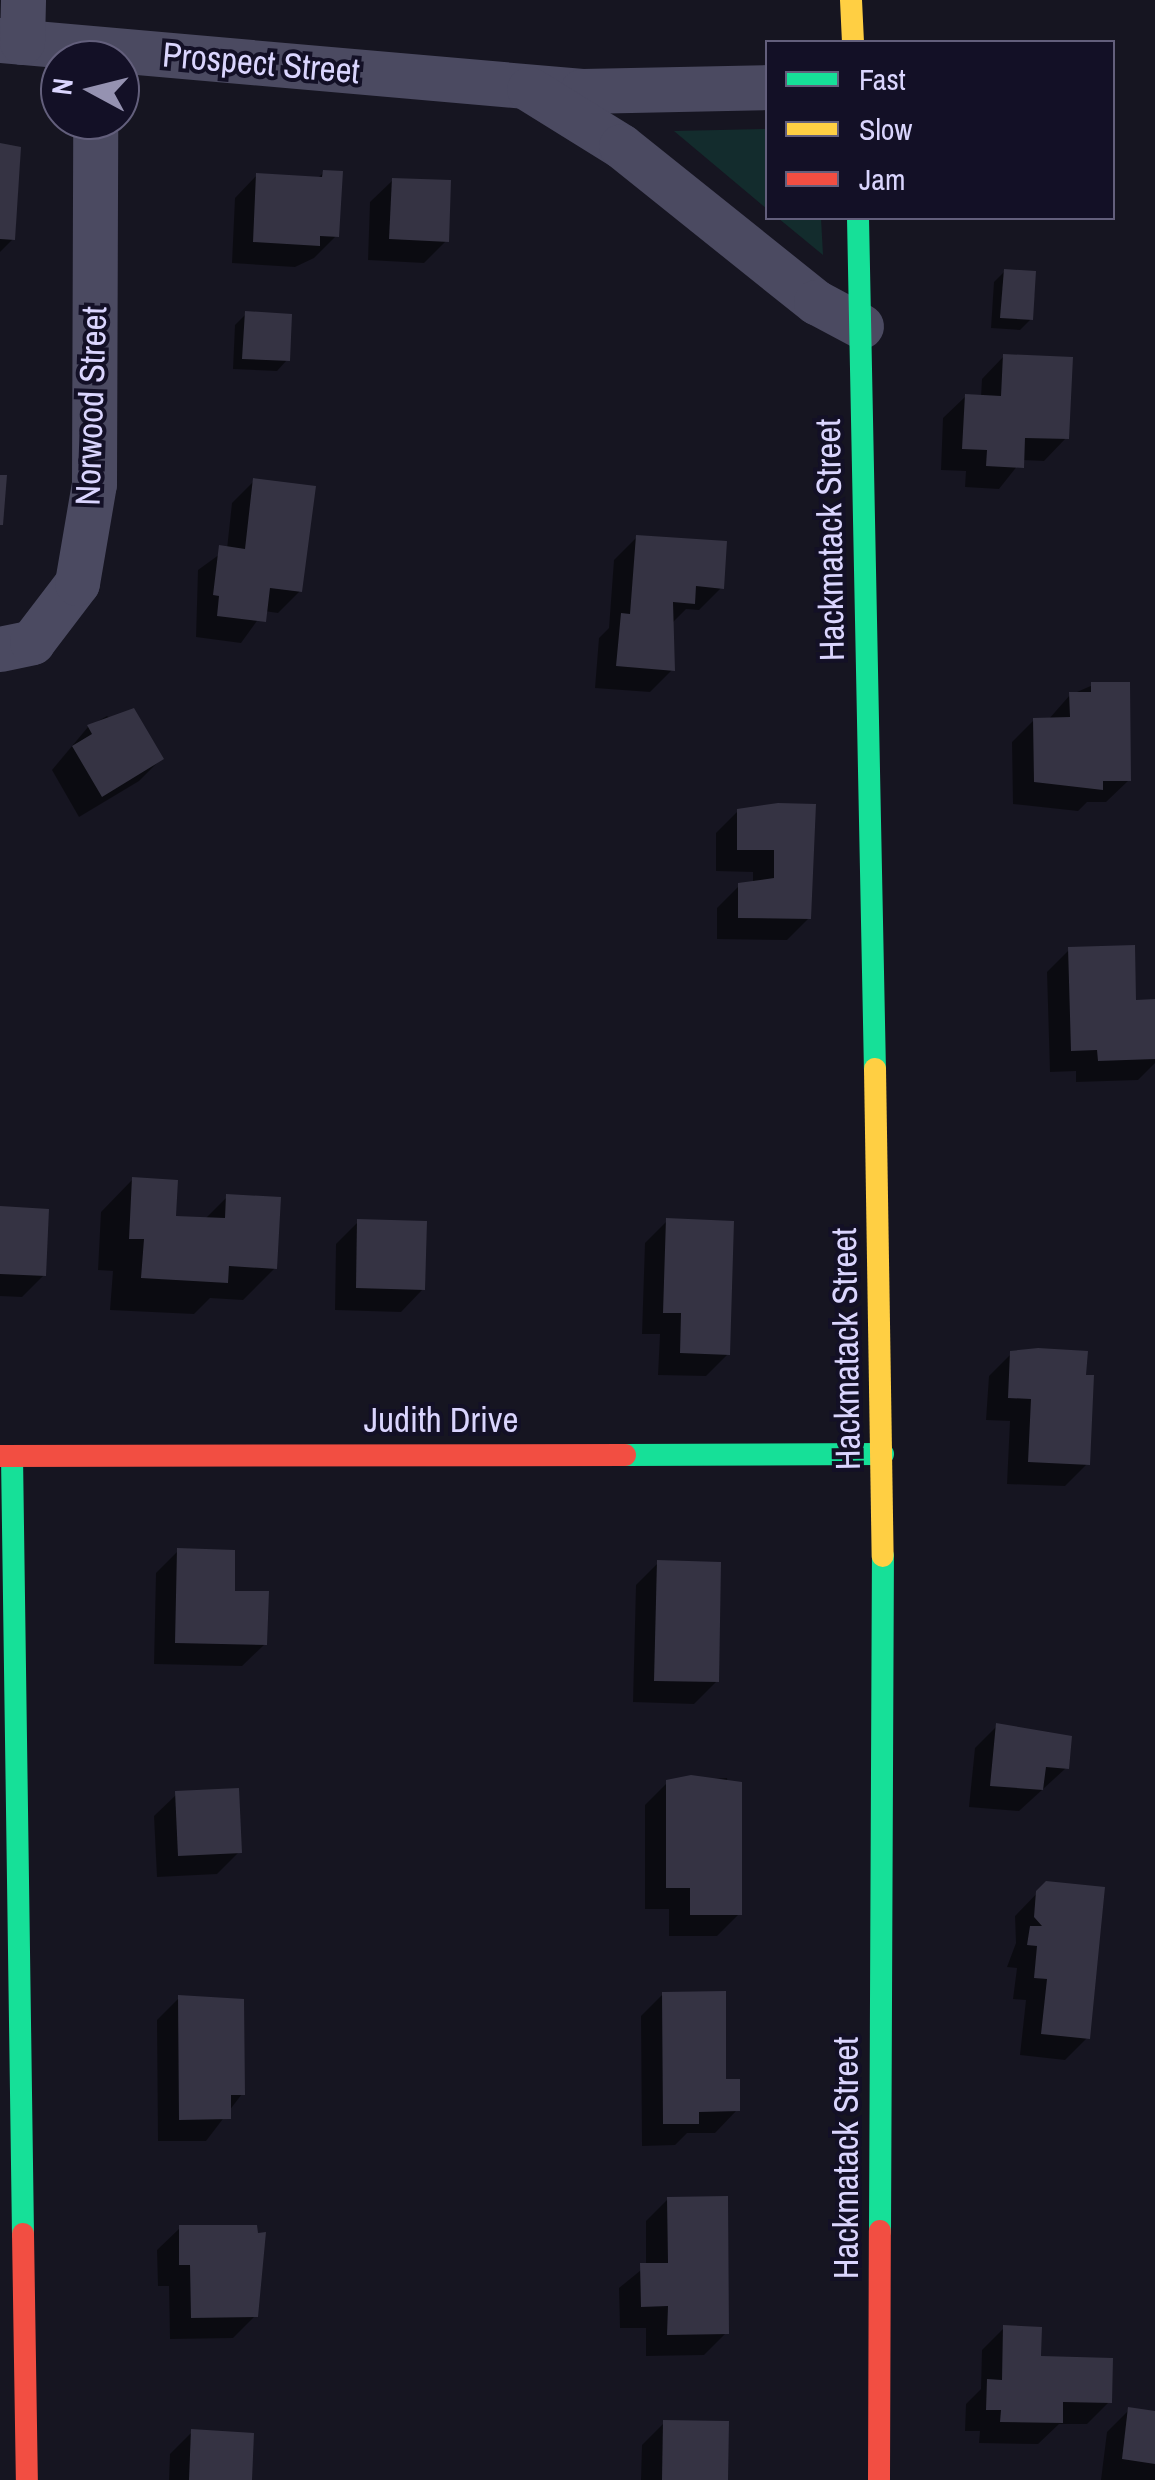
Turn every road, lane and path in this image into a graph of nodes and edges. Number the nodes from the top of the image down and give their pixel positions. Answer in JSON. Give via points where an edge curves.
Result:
{"nodes":[{"id":1,"x":851,"y":0,"type":"edge"},
{"id":2,"x":15,"y":27,"type":"edge"},
{"id":3,"x":54,"y":40,"type":"edge"},
{"id":4,"x":853,"y":40,"type":"edge"},
{"id":5,"x":140,"y":57,"type":"edge"},
{"id":6,"x":523,"y":86,"type":"junction"},
{"id":7,"x":765,"y":86,"type":"edge"},
{"id":8,"x":95,"y":140,"type":"edge"},
{"id":9,"x":858,"y":220,"type":"edge"},
{"id":10,"x":861,"y":326,"type":"junction"},
{"id":11,"x":0,"y":650,"type":"edge"},
{"id":12,"x":883,"y":1454,"type":"junction"},
{"id":13,"x":6,"y":1456,"type":"edge"},
{"id":14,"x":27,"y":2480,"type":"edge"},
{"id":15,"x":879,"y":2480,"type":"edge"}],
"edges":[{"from":1,"to":4,"type":"street"},
{"from":2,"to":3,"type":"street","name":"Prospect Street"},
{"from":5,"to":6,"type":"street","name":"Prospect Street"},
{"from":6,"to":7,"type":"street","name":"Prospect Street"},
{"from":6,"to":10,"type":"street","name":"Prospect Street","via":[[622,146],[816,302]]},
{"from":8,"to":11,"type":"street","name":"Norwood Street","via":[[94,484],[78,582],[32,642]]},
{"from":9,"to":10,"type":"street","name":"Hackmatack Street"},
{"from":10,"to":12,"type":"street","name":"Hackmatack Street"},
{"from":12,"to":13,"type":"street","name":"Judith Drive"},
{"from":12,"to":15,"type":"street","name":"Hackmatack Street"},
{"from":13,"to":14,"type":"street"}]}
